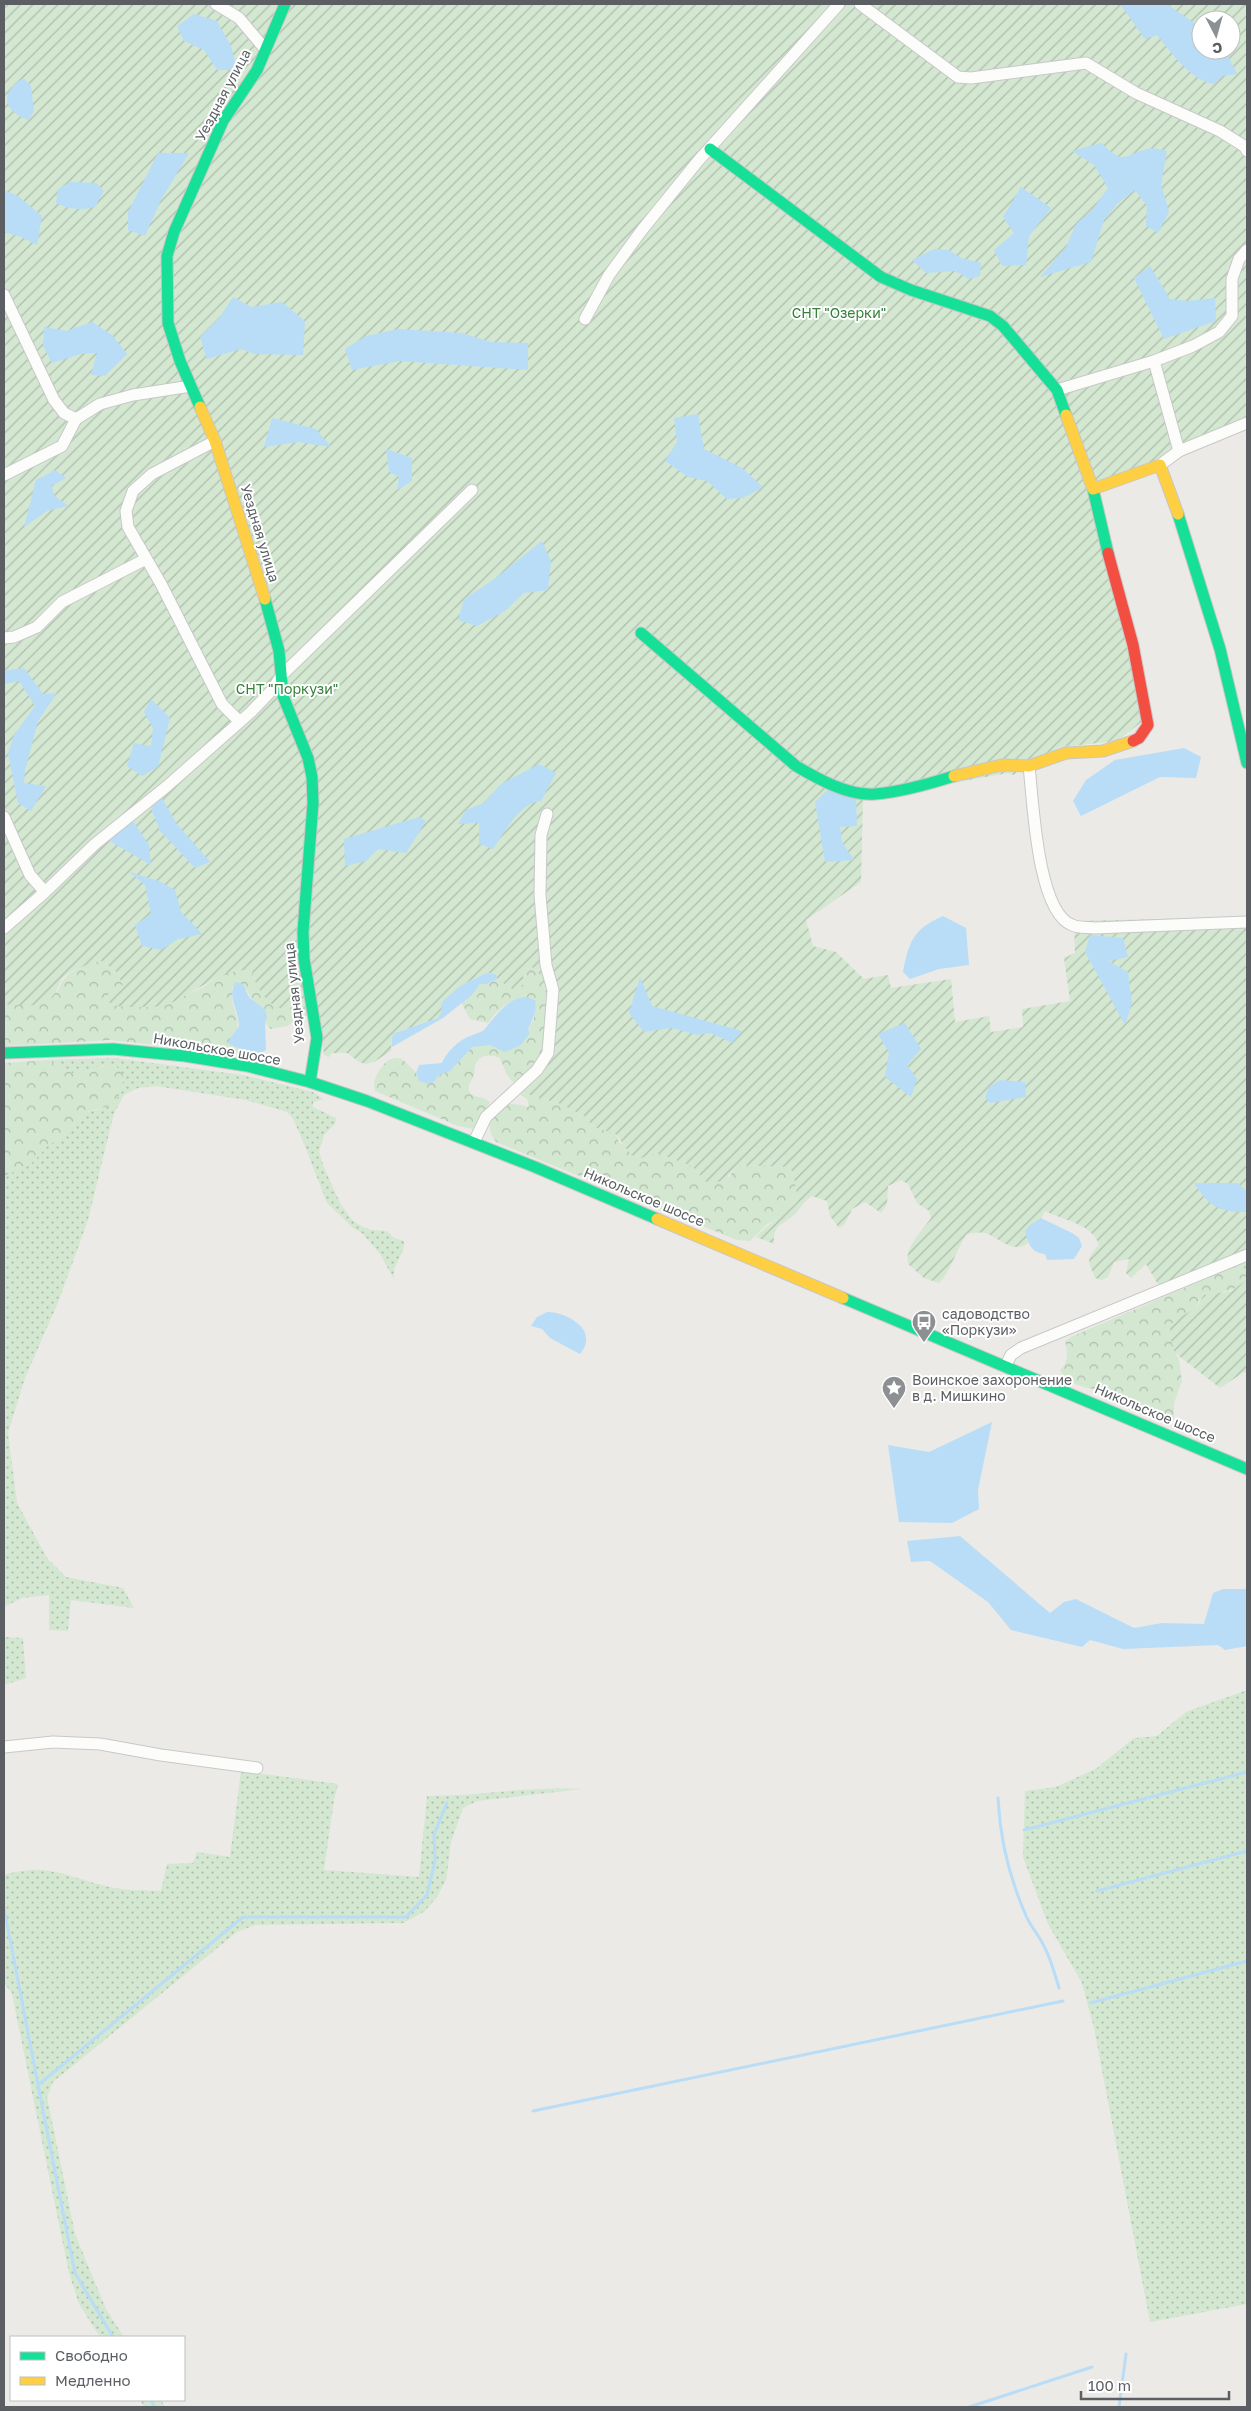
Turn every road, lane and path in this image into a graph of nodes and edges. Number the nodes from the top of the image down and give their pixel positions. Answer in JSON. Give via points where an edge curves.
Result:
{"nodes":[{"id":1,"x":216,"y":4,"type":"edge"},
{"id":2,"x":285,"y":4,"type":"edge"},
{"id":3,"x":840,"y":4,"type":"edge"},
{"id":4,"x":860,"y":4,"type":"edge"},
{"id":5,"x":265,"y":49,"type":"junction"},
{"id":6,"x":710,"y":149,"type":"junction"},
{"id":7,"x":1247,"y":151,"type":"edge"},
{"id":8,"x":1247,"y":250,"type":"edge"},
{"id":9,"x":4,"y":295,"type":"edge"},
{"id":10,"x":585,"y":319,"type":"dead end"},
{"id":11,"x":1154,"y":361,"type":"junction"},
{"id":12,"x":191,"y":386,"type":"junction"},
{"id":13,"x":1057,"y":390,"type":"junction"},
{"id":14,"x":76,"y":419,"type":"junction"},
{"id":15,"x":1247,"y":423,"type":"edge"},
{"id":16,"x":215,"y":441,"type":"junction"},
{"id":17,"x":1180,"y":451,"type":"junction"},
{"id":18,"x":1160,"y":465,"type":"junction"},
{"id":19,"x":4,"y":475,"type":"edge"},
{"id":20,"x":1093,"y":489,"type":"junction"},
{"id":21,"x":472,"y":490,"type":"dead end"},
{"id":22,"x":146,"y":559,"type":"junction"},
{"id":23,"x":641,"y":633,"type":"dead end"},
{"id":24,"x":4,"y":638,"type":"edge"},
{"id":25,"x":281,"y":676,"type":"junction"},
{"id":26,"x":239,"y":721,"type":"junction"},
{"id":27,"x":1247,"y":763,"type":"edge"},
{"id":28,"x":1029,"y":766,"type":"junction"},
{"id":29,"x":547,"y":814,"type":"dead end"},
{"id":30,"x":4,"y":817,"type":"edge"},
{"id":31,"x":45,"y":892,"type":"junction"},
{"id":32,"x":1247,"y":922,"type":"edge"},
{"id":33,"x":4,"y":928,"type":"edge"},
{"id":34,"x":4,"y":1053,"type":"edge"},
{"id":35,"x":310,"y":1082,"type":"junction"},
{"id":36,"x":474,"y":1142,"type":"junction"},
{"id":37,"x":1247,"y":1255,"type":"edge"},
{"id":38,"x":1006,"y":1365,"type":"junction"},
{"id":39,"x":1247,"y":1469,"type":"edge"},
{"id":40,"x":4,"y":1747,"type":"edge"},
{"id":41,"x":257,"y":1768,"type":"dead end"}],
"edges":[{"from":1,"to":5,"type":"street","via":[[239,18]]},
{"from":2,"to":5,"type":"street","name":"Уездная улица"},
{"from":3,"to":6,"type":"street"},
{"from":4,"to":7,"type":"street","via":[[958,77],[1086,63],[1136,93],[1220,132]]},
{"from":5,"to":12,"type":"street","name":"Уездная улица","via":[[257,70],[223,122],[174,232],[167,256],[168,323]]},
{"from":6,"to":10,"type":"street","via":[[623,255]]},
{"from":6,"to":13,"type":"street","via":[[881,277],[990,316],[1003,326]]},
{"from":8,"to":11,"type":"street","via":[[1232,279],[1232,316],[1219,332],[1194,346]]},
{"from":9,"to":14,"type":"street","via":[[54,400],[64,413]]},
{"from":11,"to":13,"type":"street"},
{"from":11,"to":17,"type":"street"},
{"from":12,"to":14,"type":"street","via":[[132,395],[100,404]]},
{"from":12,"to":16,"type":"street","name":"Уездная улица"},
{"from":13,"to":20,"type":"street"},
{"from":14,"to":19,"type":"street","via":[[62,446]]},
{"from":15,"to":17,"type":"street"},
{"from":16,"to":22,"type":"street","via":[[152,474],[133,491],[126,511],[128,527]]},
{"from":16,"to":25,"type":"street","name":"Уездная улица","via":[[272,621]]},
{"from":17,"to":18,"type":"street"},
{"from":18,"to":20,"type":"street"},
{"from":18,"to":27,"type":"street","via":[[1209,607]]},
{"from":20,"to":28,"type":"street","via":[[1133,645],[1148,725],[1140,738],[1126,745],[1103,751],[1066,753]]},
{"from":21,"to":25,"type":"street"},
{"from":22,"to":24,"type":"street","via":[[62,602],[37,627]]},
{"from":22,"to":26,"type":"street","via":[[222,704]]},
{"from":23,"to":28,"type":"street","via":[[796,766],[842,788],[874,794],[983,768]]},
{"from":25,"to":26,"type":"street","via":[[273,689]]},
{"from":25,"to":35,"type":"street","name":"Уездная улица","via":[[283,696],[308,758],[312,777],[313,803],[303,932],[304,959],[317,1038]]},
{"from":26,"to":31,"type":"street","via":[[166,787],[95,844]]},
{"from":28,"to":32,"type":"street","via":[[1046,890],[1070,925],[1094,928]]},
{"from":29,"to":36,"type":"street","via":[[541,835],[540,894],[546,965],[553,990],[548,1053],[537,1070],[486,1117]]},
{"from":30,"to":31,"type":"street","via":[[30,876]]},
{"from":31,"to":33,"type":"street"},
{"from":34,"to":35,"type":"street","name":"Никольское шоссе","via":[[92,1049],[185,1056],[247,1066]]},
{"from":35,"to":36,"type":"street","name":"Никольское шоссе"},
{"from":36,"to":38,"type":"street","name":"Никольское шоссе"},
{"from":37,"to":38,"type":"street","via":[[1021,1348],[1011,1355]]},
{"from":38,"to":39,"type":"street","name":"Никольское шоссе"},
{"from":40,"to":41,"type":"street","via":[[53,1742],[100,1744],[161,1756]]}]}
